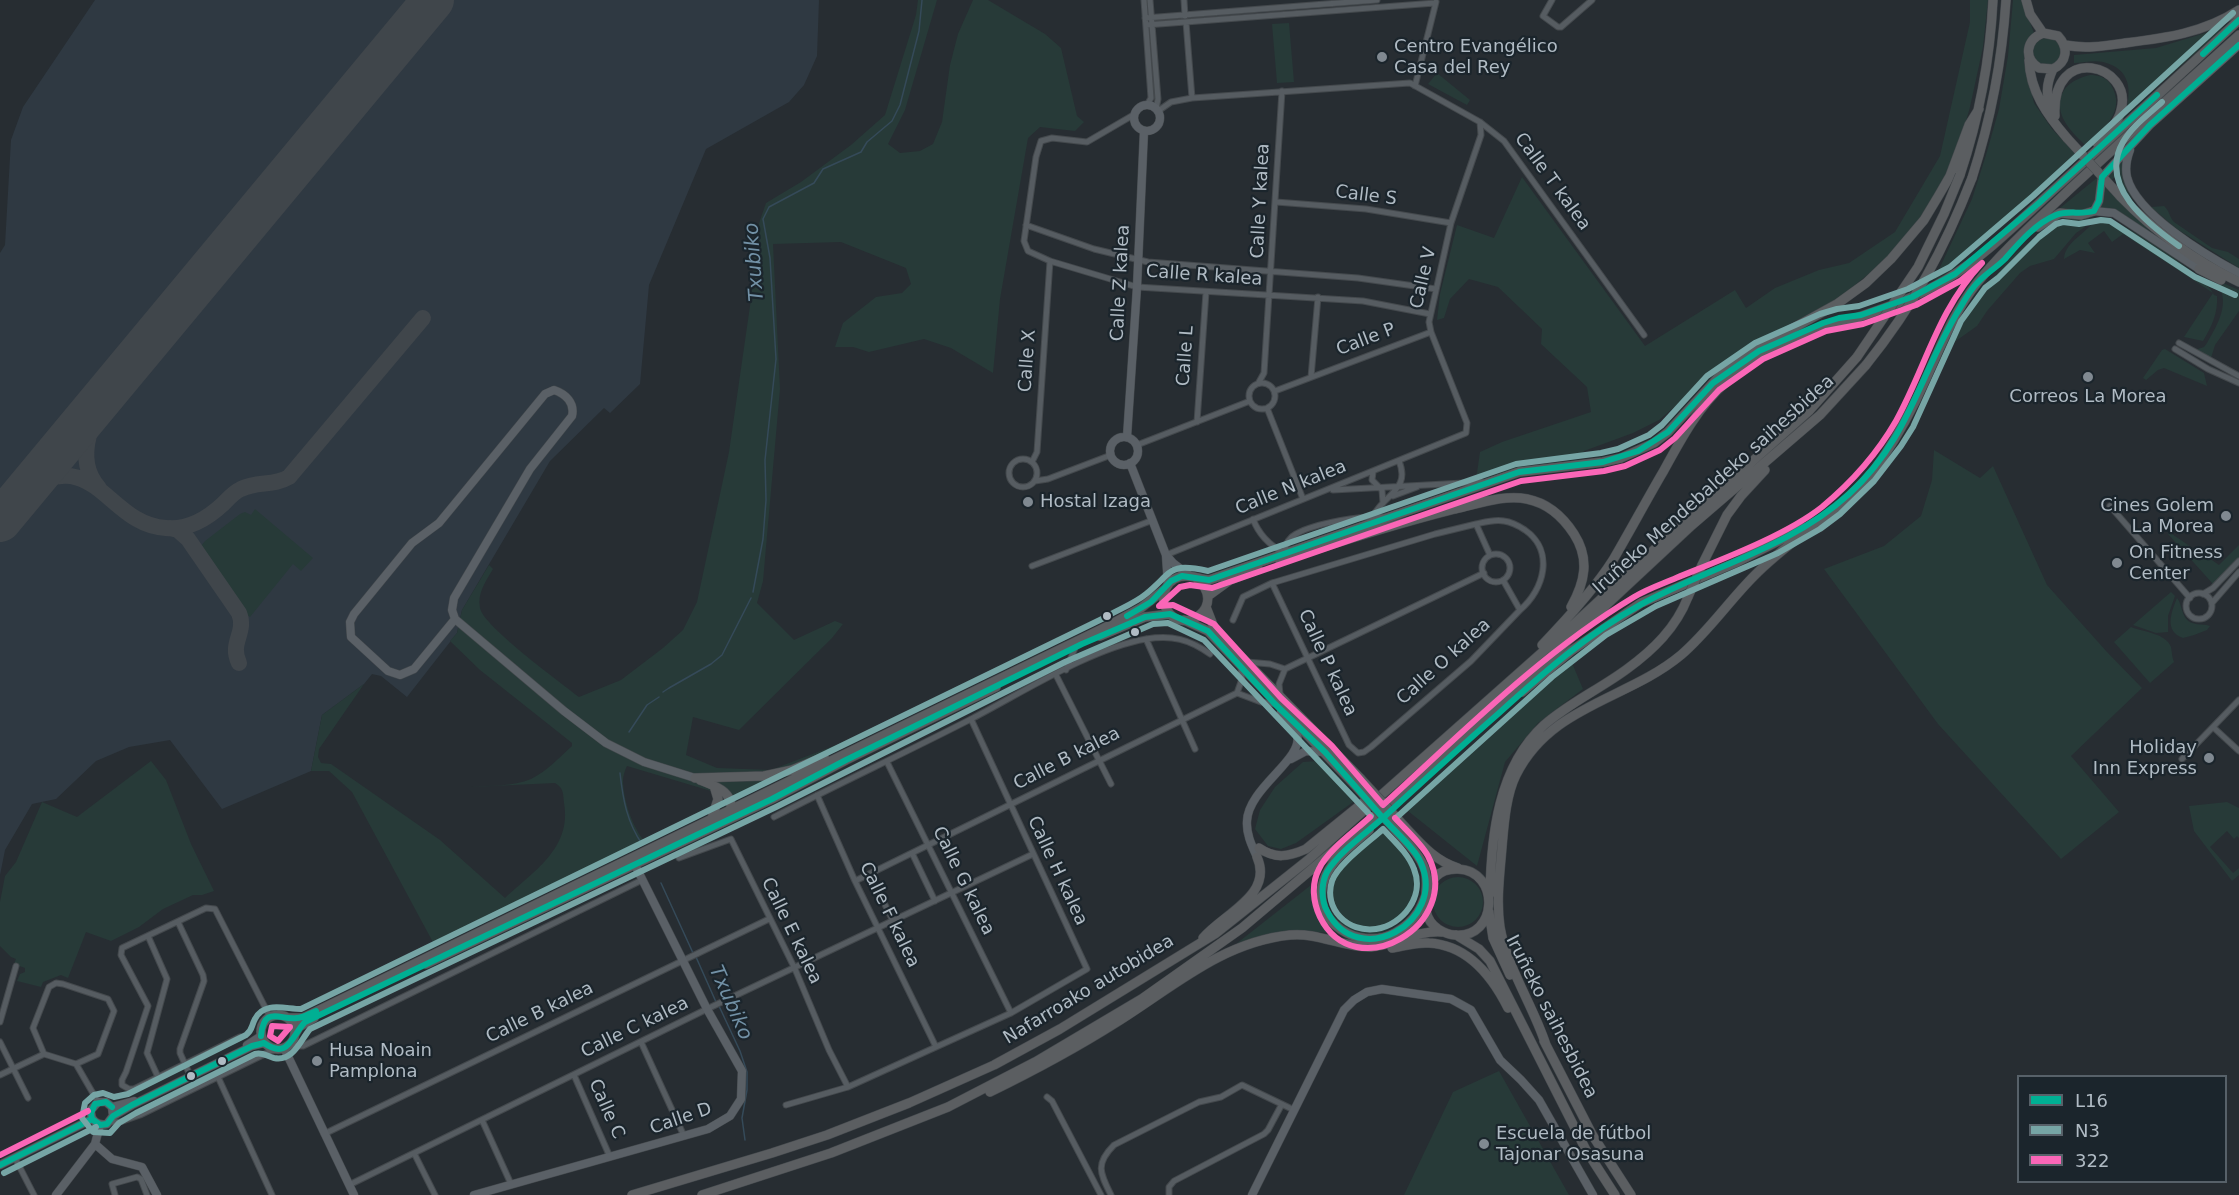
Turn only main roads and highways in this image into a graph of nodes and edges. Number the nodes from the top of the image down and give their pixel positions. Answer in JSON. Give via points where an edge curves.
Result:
{"nodes":[{"id":1,"x":1993,"y":0,"type":"edge"},
{"id":2,"x":2006,"y":0,"type":"edge"},
{"id":3,"x":2026,"y":0,"type":"edge"},
{"id":4,"x":2239,"y":10,"type":"edge"},
{"id":5,"x":2239,"y":20,"type":"edge"},
{"id":6,"x":2043,"y":33,"type":"junction"},
{"id":7,"x":2239,"y":34,"type":"edge"},
{"id":8,"x":2065,"y":45,"type":"junction"},
{"id":9,"x":2029,"y":58,"type":"junction"},
{"id":10,"x":2053,"y":69,"type":"junction"},
{"id":11,"x":1979,"y":109,"type":"junction"},
{"id":12,"x":2055,"y":116,"type":"junction"},
{"id":13,"x":2069,"y":137,"type":"junction"},
{"id":14,"x":2039,"y":203,"type":"junction"},
{"id":15,"x":2094,"y":211,"type":"road end"},
{"id":16,"x":2199,"y":269,"type":"road end"},
{"id":17,"x":1982,"y":276,"type":"junction"},
{"id":18,"x":2239,"y":280,"type":"edge"},
{"id":19,"x":2239,"y":288,"type":"edge"},
{"id":20,"x":1861,"y":315,"type":"junction"},
{"id":21,"x":1713,"y":383,"type":"junction"},
{"id":22,"x":1783,"y":448,"type":"junction"},
{"id":23,"x":1826,"y":514,"type":"junction"},
{"id":24,"x":1193,"y":577,"type":"junction"},
{"id":25,"x":1167,"y":587,"type":"junction"},
{"id":26,"x":1208,"y":596,"type":"junction"},
{"id":27,"x":1206,"y":607,"type":"junction"},
{"id":28,"x":1170,"y":614,"type":"junction"},
{"id":29,"x":1184,"y":620,"type":"junction"},
{"id":30,"x":1559,"y":626,"type":"junction"},
{"id":31,"x":1244,"y":664,"type":"junction"},
{"id":32,"x":1530,"y":685,"type":"junction"},
{"id":33,"x":1494,"y":693,"type":"junction"},
{"id":34,"x":1279,"y":701,"type":"junction"},
{"id":35,"x":1502,"y":702,"type":"junction"},
{"id":36,"x":1586,"y":702,"type":"junction"},
{"id":37,"x":879,"y":737,"type":"junction"},
{"id":38,"x":700,"y":780,"type":"junction"},
{"id":39,"x":1357,"y":781,"type":"junction"},
{"id":40,"x":715,"y":789,"type":"junction"},
{"id":41,"x":1384,"y":793,"type":"junction"},
{"id":42,"x":772,"y":800,"type":"junction"},
{"id":43,"x":731,"y":808,"type":"junction"},
{"id":44,"x":712,"y":818,"type":"junction"},
{"id":45,"x":710,"y":830,"type":"junction"},
{"id":46,"x":1402,"y":830,"type":"junction"},
{"id":47,"x":1258,"y":856,"type":"junction"},
{"id":48,"x":1279,"y":857,"type":"junction"},
{"id":49,"x":1464,"y":870,"type":"junction"},
{"id":50,"x":1424,"y":897,"type":"junction"},
{"id":51,"x":1490,"y":900,"type":"junction"},
{"id":52,"x":1489,"y":911,"type":"junction"},
{"id":53,"x":1445,"y":933,"type":"junction"},
{"id":54,"x":1456,"y":935,"type":"junction"},
{"id":55,"x":1314,"y":937,"type":"junction"},
{"id":56,"x":1200,"y":942,"type":"junction"},
{"id":57,"x":288,"y":1018,"type":"junction"},
{"id":58,"x":287,"y":1043,"type":"junction"},
{"id":59,"x":1546,"y":1045,"type":"junction"},
{"id":60,"x":1550,"y":1080,"type":"junction"},
{"id":61,"x":948,"y":1107,"type":"junction"},
{"id":62,"x":1564,"y":1107,"type":"junction"},
{"id":63,"x":632,"y":1195,"type":"edge"},
{"id":64,"x":702,"y":1195,"type":"edge"},
{"id":65,"x":1609,"y":1195,"type":"edge"},
{"id":66,"x":1615,"y":1195,"type":"edge"},
{"id":67,"x":1631,"y":1195,"type":"edge"}],
"edges":[{"from":1,"to":11,"type":"highway","name":"Iruñeko Mendebaldeko saihesbidea"},
{"from":2,"to":22,"type":"highway","name":"Iruñeko Mendebaldeko saihesbidea","bridge":true,"via":[[1994,100],[1955,223],[1896,327],[1820,416]]},
{"from":3,"to":6,"type":"highway"},
{"from":4,"to":8,"type":"highway","via":[[2178,36],[2095,47]]},
{"from":5,"to":14,"type":"highway"},
{"from":6,"to":8,"type":"highway","via":[[2054,34]]},
{"from":6,"to":9,"type":"highway","via":[[2032,39]]},
{"from":7,"to":17,"type":"highway","via":[[2038,219]]},
{"from":8,"to":10,"type":"highway","via":[[2065,57]]},
{"from":9,"to":10,"type":"highway","via":[[2039,68]]},
{"from":9,"to":13,"type":"highway","via":[[2037,94],[2050,118]]},
{"from":10,"to":12,"type":"highway","via":[[2047,96]]},
{"from":11,"to":21,"type":"highway","via":[[1939,195],[1896,254],[1837,304],[1741,357]]},
{"from":11,"to":33,"type":"highway","name":"Iruñeko Mendebaldeko saihesbidea","bridge":true,"via":[[1960,175],[1918,267],[1857,357],[1809,411]]},
{"from":12,"to":13,"type":"highway"},
{"from":12,"to":14,"type":"highway","via":[[2058,86],[2072,72],[2100,69],[2118,85],[2122,101],[2117,121]]},
{"from":13,"to":18,"type":"highway","bridge":true,"via":[[2152,228],[2196,260]]},
{"from":14,"to":20,"type":"highway","via":[[1955,274],[1912,297]]},
{"from":15,"to":17,"type":"highway","via":[[2054,215]]},
{"from":16,"to":19,"type":"highway"},
{"from":17,"to":23,"type":"highway","via":[[1959,308],[1904,424],[1879,463]]},
{"from":20,"to":21,"type":"highway","via":[[1839,318],[1775,343]]},
{"from":20,"to":30,"type":"highway","via":[[1762,356],[1709,398],[1683,435],[1611,563]]},
{"from":21,"to":24,"type":"highway","via":[[1668,432],[1638,451],[1603,462],[1520,472],[1209,580]]},
{"from":22,"to":35,"type":"highway","name":"Iruñeko Mendebaldeko saihesbidea","via":[[1691,526]]},
{"from":22,"to":36,"type":"highway","bridge":true,"via":[[1732,509],[1681,615],[1651,651]]},
{"from":23,"to":32,"type":"highway","via":[[1757,553],[1641,603]]},
{"from":23,"to":36,"type":"highway","via":[[1754,575],[1681,655],[1636,684]]},
{"from":24,"to":25,"type":"highway","via":[[1182,576]]},
{"from":24,"to":26,"type":"highway","via":[[1202,583]]},
{"from":25,"to":28,"type":"highway","via":[[1164,602]]},
{"from":25,"to":37,"type":"highway","via":[[1151,602],[1108,626]]},
{"from":26,"to":27,"type":"highway"},
{"from":26,"to":30,"type":"highway","via":[[1230,580],[1276,562],[1393,525],[1500,499],[1527,499],[1562,518],[1576,537],[1583,556],[1581,587]]},
{"from":27,"to":29,"type":"highway","via":[[1197,617]]},
{"from":27,"to":31,"type":"highway","via":[[1215,630]]},
{"from":28,"to":29,"type":"highway"},
{"from":28,"to":42,"type":"highway","via":[[1145,617],[1075,648]]},
{"from":29,"to":31,"type":"highway","via":[[1208,631]]},
{"from":30,"to":33,"type":"highway"},
{"from":31,"to":34,"type":"highway"},
{"from":32,"to":35,"type":"highway"},
{"from":32,"to":50,"type":"highway","via":[[1336,861],[1324,878],[1322,890],[1325,909],[1337,926],[1346,934],[1368,940],[1401,929],[1414,918]]},
{"from":33,"to":41,"type":"highway","name":"Nafarroako autobidea"},
{"from":34,"to":39,"type":"highway"},
{"from":34,"to":39,"type":"highway"},
{"from":35,"to":61,"type":"highway","name":"Nafarroako autobidea","via":[[1427,772],[1242,928],[1143,998],[1035,1062]]},
{"from":36,"to":51,"type":"highway","via":[[1545,724],[1512,768],[1500,805]]},
{"from":36,"to":59,"type":"highway","via":[[1557,719],[1523,757],[1503,832],[1500,925],[1508,956]]},
{"from":37,"to":38,"type":"highway","via":[[859,741],[792,770]]},
{"from":37,"to":43,"type":"highway"},
{"from":38,"to":40,"type":"highway"},
{"from":38,"to":43,"type":"highway","via":[[724,791]]},
{"from":39,"to":46,"type":"highway","bridge":true},
{"from":40,"to":43,"type":"highway"},
{"from":40,"to":44,"type":"highway","via":[[718,806]]},
{"from":41,"to":48,"type":"highway","via":[[1364,802],[1305,849]]},
{"from":41,"to":56,"type":"highway","name":"Nafarroako autobidea","via":[[1274,889]]},
{"from":42,"to":43,"type":"highway"},
{"from":42,"to":45,"type":"highway"},
{"from":43,"to":44,"type":"highway"},
{"from":43,"to":45,"type":"highway","via":[[728,816]]},
{"from":44,"to":57,"type":"highway","via":[[303,1018]]},
{"from":45,"to":58,"type":"highway","via":[[305,1023]]},
{"from":46,"to":49,"type":"highway","via":[[1442,862]]},
{"from":46,"to":50,"type":"highway","via":[[1424,867]]},
{"from":47,"to":48,"type":"highway"},
{"from":47,"to":48,"type":"highway"},
{"from":47,"to":56,"type":"highway","via":[[1261,875],[1250,897]]},
{"from":49,"to":50,"type":"highway","via":[[1443,872]]},
{"from":49,"to":51,"type":"highway","via":[[1482,880]]},
{"from":50,"to":53,"type":"highway","via":[[1428,918]]},
{"from":51,"to":52,"type":"highway"},
{"from":52,"to":54,"type":"highway","via":[[1477,929]]},
{"from":52,"to":59,"type":"highway","name":"Iruñeko saihesbidea","via":[[1496,947]]},
{"from":53,"to":54,"type":"highway"},
{"from":53,"to":55,"type":"highway","via":[[1372,946]]},
{"from":54,"to":60,"type":"highway","name":"Iruñeko saihesbidea","via":[[1490,961]]},
{"from":55,"to":60,"type":"highway","via":[[1374,951],[1427,943],[1468,957],[1489,977]]},
{"from":55,"to":61,"type":"highway","via":[[1275,937],[1231,950],[1034,1071],[980,1097]]},
{"from":56,"to":63,"type":"highway","name":"Nafarroako autobidea","via":[[1060,1029],[994,1065],[909,1103],[783,1150]]},
{"from":57,"to":58,"type":"highway","via":[[295,1028]]},
{"from":57,"to":58,"type":"highway","via":[[270,1017],[262,1025],[263,1040]]},
{"from":59,"to":67,"type":"highway","name":"Iruñeko saihesbidea","via":[[1593,1136]]},
{"from":60,"to":62,"type":"highway","name":"Iruñeko saihesbidea"},
{"from":61,"to":64,"type":"highway","name":"Nafarroako autobidea","via":[[831,1153]]},
{"from":62,"to":65,"type":"highway","via":[[1570,1131]]},
{"from":62,"to":66,"type":"highway","name":"Iruñeko saihesbidea"}]}
